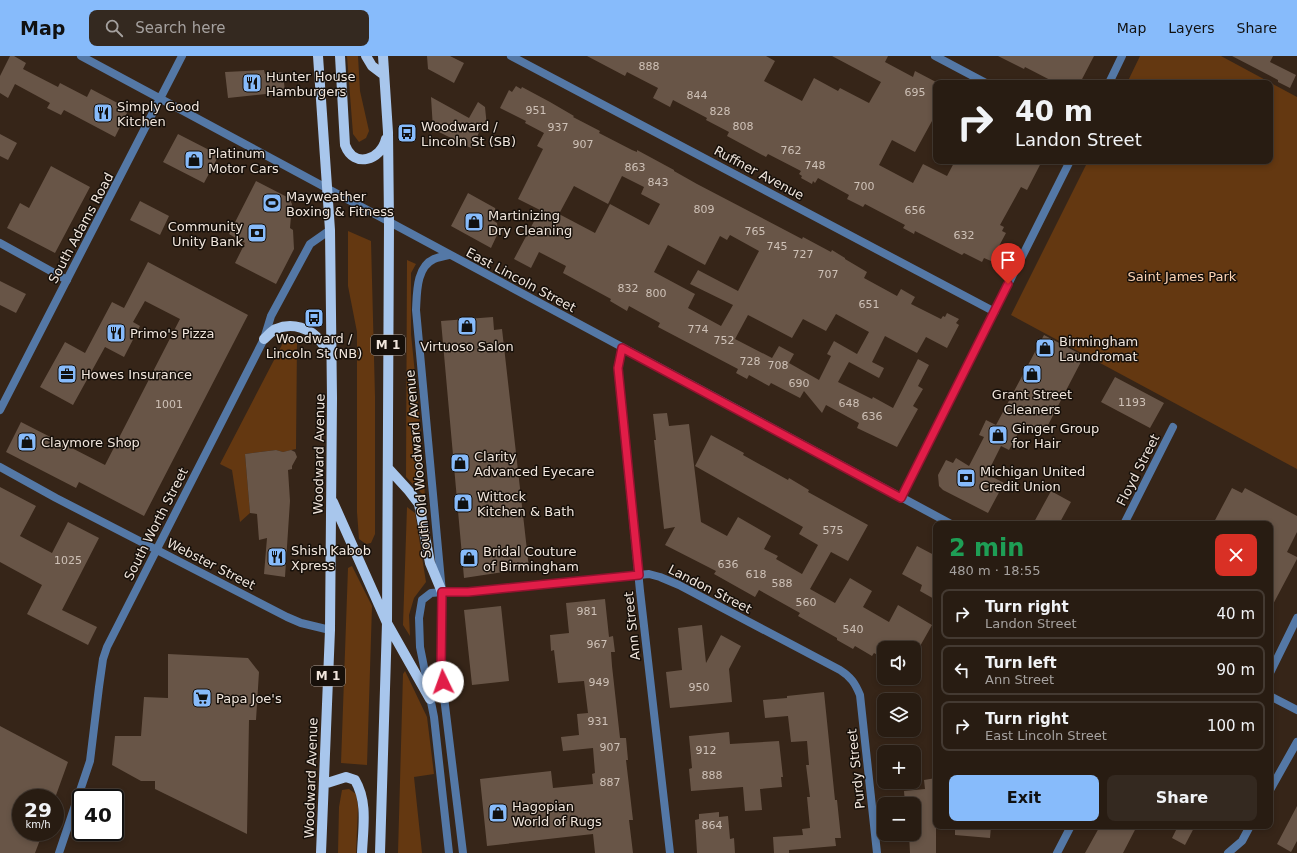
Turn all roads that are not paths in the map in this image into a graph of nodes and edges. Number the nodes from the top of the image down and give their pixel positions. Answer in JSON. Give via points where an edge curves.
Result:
{"nodes":[{"id":1,"x":81,"y":56,"type":"edge"},
{"id":2,"x":182,"y":56,"type":"edge"},
{"id":3,"x":318,"y":56,"type":"edge"},
{"id":4,"x":340,"y":56,"type":"edge"},
{"id":5,"x":366,"y":56,"type":"edge"},
{"id":6,"x":383,"y":56,"type":"edge"},
{"id":7,"x":511,"y":56,"type":"edge"},
{"id":8,"x":935,"y":56,"type":"edge"},
{"id":9,"x":1122,"y":56,"type":"edge"},
{"id":10,"x":384,"y":75,"type":"junction"},
{"id":11,"x":980,"y":80,"type":"edge"},
{"id":12,"x":1110,"y":80,"type":"edge"},
{"id":13,"x":161,"y":99,"type":"junction"},
{"id":14,"x":388,"y":132,"type":"junction"},
{"id":15,"x":1069,"y":164,"type":"edge"},
{"id":16,"x":328,"y":188,"type":"junction"},
{"id":17,"x":389,"y":222,"type":"junction"},
{"id":18,"x":330,"y":230,"type":"junction"},
{"id":19,"x":0,"y":243,"type":"edge"},
{"id":20,"x":449,"y":255,"type":"junction"},
{"id":21,"x":67,"y":280,"type":"junction"},
{"id":22,"x":995,"y":312,"type":"junction"},
{"id":23,"x":264,"y":339,"type":"junction"},
{"id":24,"x":622,"y":348,"type":"junction"},
{"id":25,"x":332,"y":358,"type":"junction"},
{"id":26,"x":0,"y":410,"type":"edge"},
{"id":27,"x":1173,"y":427,"type":"dead end"},
{"id":28,"x":0,"y":467,"type":"edge"},
{"id":29,"x":388,"y":468,"type":"junction"},
{"id":30,"x":331,"y":498,"type":"junction"},
{"id":31,"x":901,"y":498,"type":"junction"},
{"id":32,"x":945,"y":521,"type":"edge"},
{"id":33,"x":1126,"y":521,"type":"edge"},
{"id":34,"x":156,"y":549,"type":"junction"},
{"id":35,"x":639,"y":575,"type":"junction"},
{"id":36,"x":442,"y":592,"type":"junction"},
{"id":37,"x":1297,"y":618,"type":"edge"},
{"id":38,"x":387,"y":623,"type":"junction"},
{"id":39,"x":330,"y":630,"type":"junction"},
{"id":40,"x":1273,"y":667,"type":"edge"},
{"id":41,"x":856,"y":683,"type":"joint"},
{"id":42,"x":1273,"y":698,"type":"edge"},
{"id":43,"x":430,"y":699,"type":"junction"},
{"id":44,"x":1297,"y":710,"type":"edge"},
{"id":45,"x":1297,"y":742,"type":"edge"},
{"id":46,"x":324,"y":784,"type":"junction"},
{"id":47,"x":1273,"y":785,"type":"edge"},
{"id":48,"x":1069,"y":829,"type":"edge"},
{"id":49,"x":1248,"y":829,"type":"edge"},
{"id":50,"x":59,"y":853,"type":"edge"},
{"id":51,"x":321,"y":853,"type":"edge"},
{"id":52,"x":362,"y":853,"type":"edge"},
{"id":53,"x":380,"y":853,"type":"edge"},
{"id":54,"x":449,"y":853,"type":"edge"},
{"id":55,"x":463,"y":853,"type":"edge"},
{"id":56,"x":670,"y":853,"type":"edge"},
{"id":57,"x":877,"y":853,"type":"edge"},
{"id":58,"x":1057,"y":853,"type":"edge"},
{"id":59,"x":1228,"y":853,"type":"edge"}],
"edges":[{"from":1,"to":13,"type":"street","name":"East Lincoln Street"},
{"from":2,"to":13,"type":"street","name":"South Adams Road"},
{"from":3,"to":16,"type":"main road","name":"Woodward Avenue","number":"M 1"},
{"from":4,"to":14,"type":"main road","via":[[345,145],[348,153],[357,159],[377,155],[384,147]]},
{"from":5,"to":10,"type":"main road","via":[[372,66]]},
{"from":6,"to":10,"type":"main road","number":"M 1"},
{"from":7,"to":22,"type":"street","name":"Ruffner Avenue"},
{"from":8,"to":11,"type":"street"},
{"from":9,"to":12,"type":"street"},
{"from":10,"to":14,"type":"main road","number":"M 1"},
{"from":13,"to":16,"type":"street","name":"East Lincoln Street"},
{"from":13,"to":21,"type":"street","name":"South Adams Road"},
{"from":14,"to":17,"type":"main road","number":"M 1"},
{"from":15,"to":22,"type":"street"},
{"from":16,"to":17,"type":"street","name":"East Lincoln Street"},
{"from":16,"to":18,"type":"main road","name":"Woodward Avenue","number":"M 1"},
{"from":17,"to":20,"type":"street","name":"East Lincoln Street"},
{"from":17,"to":29,"type":"main road","number":"M 1"},
{"from":18,"to":23,"type":"street","name":"South Worth Street","via":[[310,244],[271,316]]},
{"from":18,"to":25,"type":"main road","name":"Woodward Avenue","number":"M 1"},
{"from":19,"to":21,"type":"street"},
{"from":20,"to":24,"type":"street","name":"East Lincoln Street"},
{"from":20,"to":36,"type":"street","name":"South Old Woodward Avenue","via":[[432,260],[422,272],[417,290],[416,310]]},
{"from":21,"to":26,"type":"street","name":"South Adams Road"},
{"from":22,"to":31,"type":"street"},
{"from":23,"to":25,"type":"main road","via":[[274,329],[294,326],[311,332],[321,340]]},
{"from":23,"to":34,"type":"street","name":"South Worth Street"},
{"from":24,"to":31,"type":"street","name":"East Lincoln Street"},
{"from":24,"to":35,"type":"street","name":"Ann Street","via":[[618,368]]},
{"from":25,"to":30,"type":"main road","name":"Woodward Avenue","number":"M 1"},
{"from":27,"to":33,"type":"street","name":"Floyd Street"},
{"from":28,"to":34,"type":"street","name":"Webster Street"},
{"from":29,"to":36,"type":"main road","via":[[419,504],[430,563]]},
{"from":29,"to":38,"type":"main road","number":"M 1"},
{"from":30,"to":38,"type":"main road"},
{"from":30,"to":39,"type":"main road","name":"Woodward Avenue","number":"M 1"},
{"from":31,"to":32,"type":"street","name":"East Lincoln Street"},
{"from":34,"to":39,"type":"street","name":"Webster Street","via":[[287,617]]},
{"from":34,"to":50,"type":"street","name":"South Worth Street","via":[[103,659],[90,761]]},
{"from":35,"to":36,"type":"street","name":"Landon Street","via":[[468,592]]},
{"from":35,"to":41,"type":"street","name":"Landon Street","via":[[654,575],[679,585],[840,670]]},
{"from":35,"to":56,"type":"street","name":"Ann Street"},
{"from":36,"to":43,"type":"street","via":[[431,593],[422,600],[419,618],[421,658]]},
{"from":36,"to":55,"type":"street","name":"South Old Woodward Avenue","via":[[441,668]]},
{"from":37,"to":40,"type":"street"},
{"from":38,"to":43,"type":"main road"},
{"from":38,"to":53,"type":"main road","number":"M 1"},
{"from":39,"to":46,"type":"main road","name":"Woodward Avenue","number":"M 1"},
{"from":41,"to":57,"type":"street","name":"Purdy Street","via":[[860,695]]},
{"from":42,"to":44,"type":"street"},
{"from":43,"to":54,"type":"street"},
{"from":45,"to":47,"type":"street"},
{"from":46,"to":51,"type":"main road","name":"Woodward Avenue","number":"M 1"},
{"from":46,"to":52,"type":"main road","via":[[346,777],[355,780],[361,789],[364,802]]},
{"from":48,"to":58,"type":"street"},
{"from":49,"to":59,"type":"street","via":[[1242,841]]}]}
